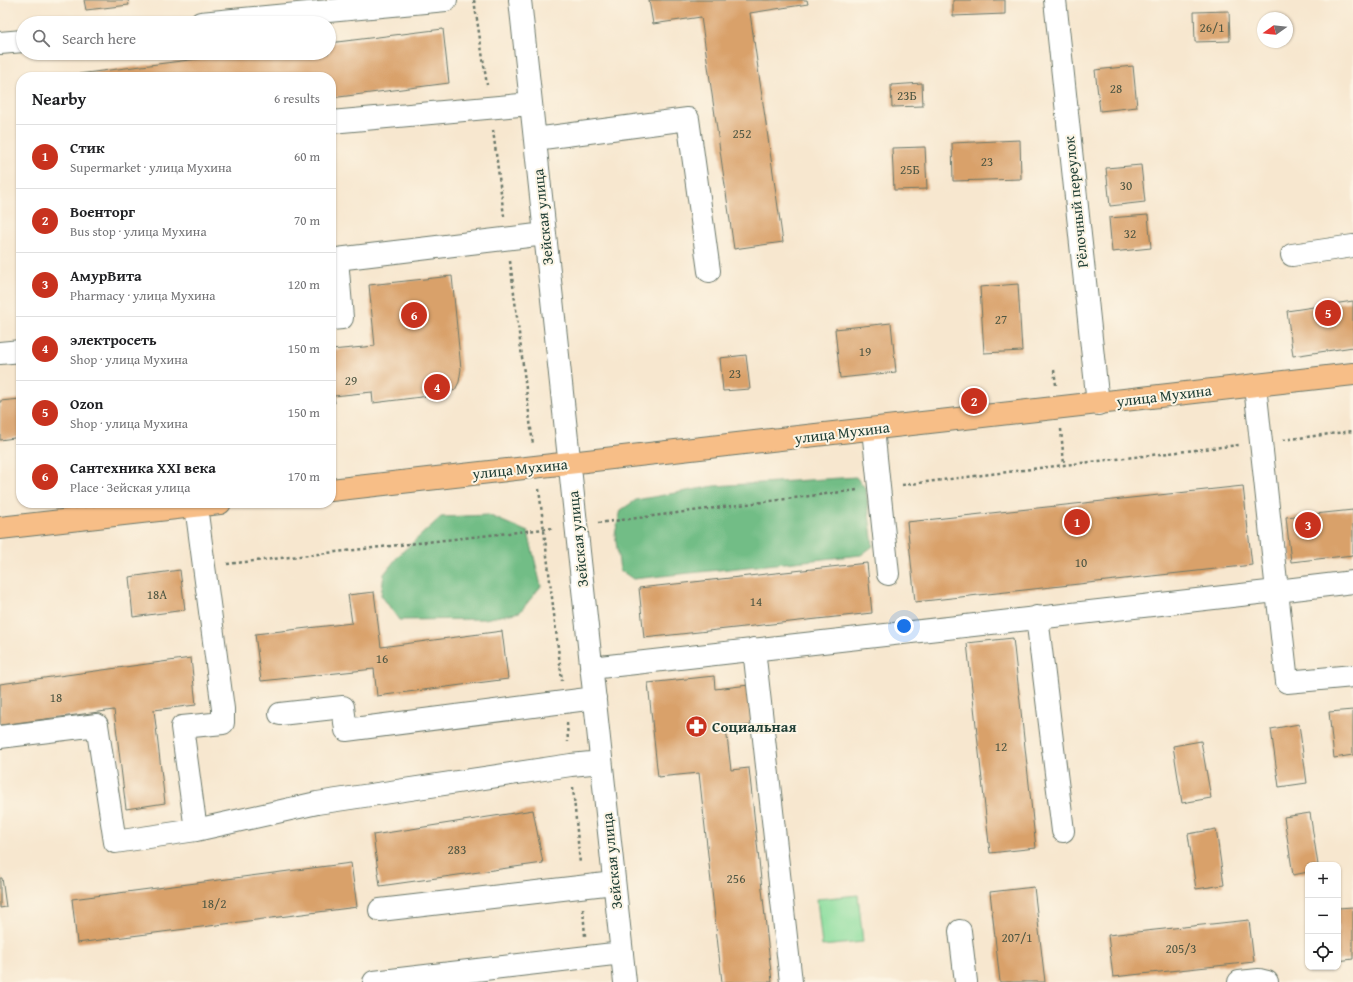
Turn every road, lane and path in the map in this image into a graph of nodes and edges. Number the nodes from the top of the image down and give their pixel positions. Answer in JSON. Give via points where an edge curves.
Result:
{"nodes":[{"id":1,"x":446,"y":0,"type":"edge"},
{"id":2,"x":474,"y":0,"type":"edge"},
{"id":3,"x":520,"y":0,"type":"edge"},
{"id":4,"x":1055,"y":0,"type":"edge"},
{"id":5,"x":276,"y":16,"type":"edge"},
{"id":6,"x":16,"y":41,"type":"edge"},
{"id":7,"x":0,"y":43,"type":"edge"},
{"id":8,"x":531,"y":104,"type":"junction"},
{"id":9,"x":490,"y":108,"type":"junction"},
{"id":10,"x":336,"y":122,"type":"edge"},
{"id":11,"x":535,"y":139,"type":"junction"},
{"id":12,"x":545,"y":234,"type":"junction"},
{"id":13,"x":507,"y":239,"type":"junction"},
{"id":14,"x":1353,"y":246,"type":"edge"},
{"id":15,"x":1292,"y":255,"type":"dead end"},
{"id":16,"x":709,"y":271,"type":"dead end"},
{"id":17,"x":336,"y":319,"type":"edge"},
{"id":18,"x":16,"y":351,"type":"edge"},
{"id":19,"x":0,"y":353,"type":"edge"},
{"id":20,"x":1353,"y":374,"type":"edge"},
{"id":21,"x":1255,"y":386,"type":"junction"},
{"id":22,"x":1098,"y":404,"type":"junction"},
{"id":23,"x":873,"y":429,"type":"junction"},
{"id":24,"x":1353,"y":431,"type":"edge"},
{"id":25,"x":1261,"y":443,"type":"junction"},
{"id":26,"x":570,"y":464,"type":"junction"},
{"id":27,"x":536,"y":467,"type":"junction"},
{"id":28,"x":879,"y":487,"type":"junction"},
{"id":29,"x":336,"y":489,"type":"edge"},
{"id":30,"x":152,"y":508,"type":"edge"},
{"id":31,"x":196,"y":508,"type":"edge"},
{"id":32,"x":576,"y":525,"type":"junction"},
{"id":33,"x":0,"y":528,"type":"edge"},
{"id":34,"x":544,"y":529,"type":"junction"},
{"id":35,"x":204,"y":567,"type":"junction"},
{"id":36,"x":888,"y":574,"type":"dead end"},
{"id":37,"x":1353,"y":582,"type":"edge"},
{"id":38,"x":1277,"y":591,"type":"junction"},
{"id":39,"x":1037,"y":617,"type":"junction"},
{"id":40,"x":754,"y":649,"type":"junction"},
{"id":41,"x":591,"y":668,"type":"junction"},
{"id":42,"x":1353,"y":676,"type":"edge"},
{"id":43,"x":595,"y":698,"type":"junction"},
{"id":44,"x":280,"y":714,"type":"dead end"},
{"id":45,"x":0,"y":737,"type":"edge"},
{"id":46,"x":601,"y":762,"type":"junction"},
{"id":47,"x":196,"y":830,"type":"junction"},
{"id":48,"x":1063,"y":831,"type":"dead end"},
{"id":49,"x":614,"y":883,"type":"junction"},
{"id":50,"x":380,"y":910,"type":"dead end"},
{"id":51,"x":960,"y":931,"type":"dead end"},
{"id":52,"x":622,"y":953,"type":"junction"},
{"id":53,"x":374,"y":982,"type":"edge"},
{"id":54,"x":625,"y":982,"type":"edge"},
{"id":55,"x":791,"y":982,"type":"edge"},
{"id":56,"x":966,"y":982,"type":"edge"},
{"id":57,"x":1239,"y":982,"type":"edge"},
{"id":58,"x":1266,"y":982,"type":"edge"}],
"edges":[{"from":1,"to":5,"type":"street"},
{"from":2,"to":9,"type":"path"},
{"from":3,"to":8,"type":"street","name":"Зейская улица"},
{"from":4,"to":22,"type":"street","name":"Рёлочный переулок"},
{"from":6,"to":7,"type":"street"},
{"from":8,"to":9,"type":"street"},
{"from":8,"to":11,"type":"street","name":"Зейская улица"},
{"from":9,"to":10,"type":"street"},
{"from":9,"to":13,"type":"path"},
{"from":11,"to":12,"type":"street","name":"Зейская улица"},
{"from":11,"to":16,"type":"street","via":[[688,119]]},
{"from":12,"to":13,"type":"street"},
{"from":12,"to":26,"type":"street","name":"Зейская улица"},
{"from":13,"to":17,"type":"street","via":[[337,259],[342,318]]},
{"from":13,"to":27,"type":"path"},
{"from":14,"to":15,"type":"street"},
{"from":18,"to":19,"type":"street"},
{"from":20,"to":21,"type":"main road","name":"улица Мухина"},
{"from":21,"to":22,"type":"main road","name":"улица Мухина"},
{"from":21,"to":25,"type":"street"},
{"from":22,"to":23,"type":"main road","name":"улица Мухина"},
{"from":23,"to":26,"type":"main road","name":"улица Мухина"},
{"from":23,"to":28,"type":"street"},
{"from":24,"to":25,"type":"path"},
{"from":25,"to":28,"type":"path"},
{"from":25,"to":38,"type":"street"},
{"from":26,"to":27,"type":"main road","name":"улица Мухина"},
{"from":26,"to":32,"type":"street","name":"Зейская улица"},
{"from":27,"to":29,"type":"main road","name":"улица Мухина"},
{"from":27,"to":34,"type":"path"},
{"from":28,"to":32,"type":"path"},
{"from":28,"to":36,"type":"street"},
{"from":30,"to":33,"type":"main road"},
{"from":31,"to":35,"type":"street"},
{"from":32,"to":34,"type":"path"},
{"from":32,"to":41,"type":"street","name":"Зейская улица"},
{"from":34,"to":35,"type":"path"},
{"from":35,"to":47,"type":"street","via":[[223,723],[182,727]]},
{"from":37,"to":38,"type":"street"},
{"from":38,"to":39,"type":"street"},
{"from":38,"to":42,"type":"street","via":[[1287,682]]},
{"from":39,"to":40,"type":"street"},
{"from":39,"to":48,"type":"street"},
{"from":40,"to":41,"type":"street"},
{"from":40,"to":55,"type":"street"},
{"from":41,"to":43,"type":"street","name":"Зейская улица"},
{"from":43,"to":44,"type":"street","via":[[346,730],[343,707]]},
{"from":43,"to":46,"type":"street","name":"Зейская улица"},
{"from":45,"to":47,"type":"street","via":[[97,725],[115,842]]},
{"from":46,"to":47,"type":"street","via":[[317,803]]},
{"from":46,"to":49,"type":"street","name":"Зейская улица"},
{"from":49,"to":50,"type":"street"},
{"from":49,"to":52,"type":"street","name":"Зейская улица"},
{"from":51,"to":56,"type":"street"},
{"from":52,"to":53,"type":"street"},
{"from":52,"to":54,"type":"street","name":"Зейская улица"},
{"from":57,"to":58,"type":"street"}]}
